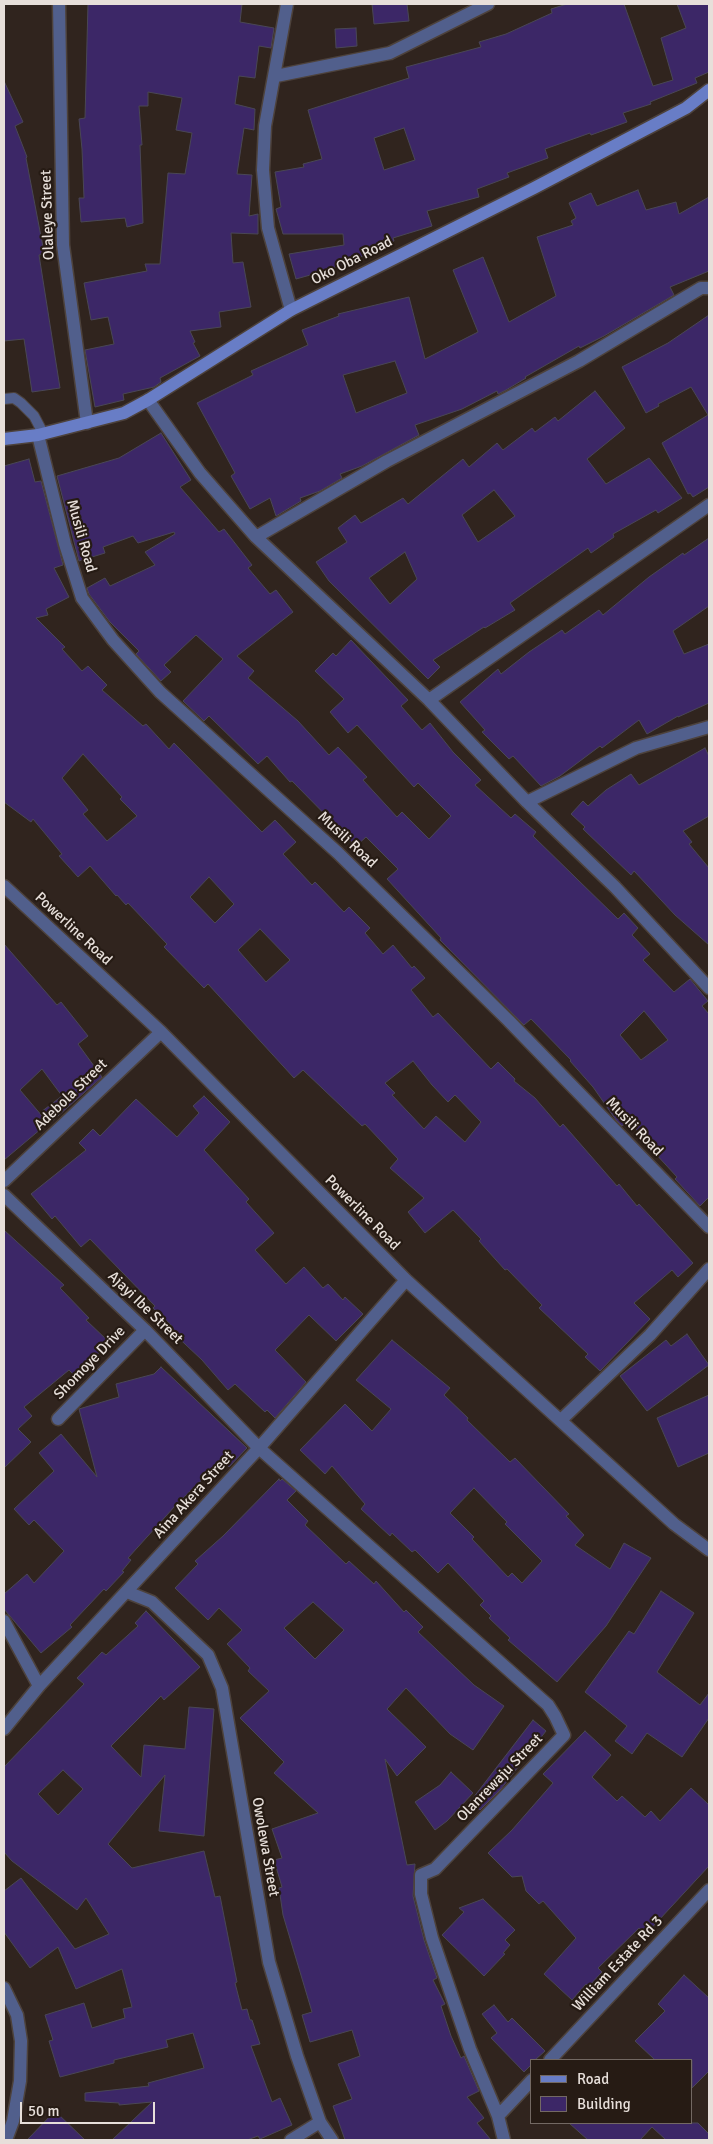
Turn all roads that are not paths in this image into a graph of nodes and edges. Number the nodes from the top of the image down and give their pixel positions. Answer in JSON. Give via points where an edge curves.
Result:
{"nodes":[{"id":1,"x":59,"y":4,"type":"edge"},
{"id":2,"x":288,"y":4,"type":"edge"},
{"id":3,"x":488,"y":4,"type":"edge"},
{"id":4,"x":276,"y":76,"type":"junction"},
{"id":5,"x":709,"y":90,"type":"edge"},
{"id":6,"x":709,"y":288,"type":"edge"},
{"id":7,"x":291,"y":310,"type":"junction"},
{"id":8,"x":4,"y":399,"type":"edge"},
{"id":9,"x":148,"y":400,"type":"junction"},
{"id":10,"x":87,"y":423,"type":"junction"},
{"id":11,"x":40,"y":434,"type":"junction"},
{"id":12,"x":4,"y":439,"type":"edge"},
{"id":13,"x":709,"y":505,"type":"edge"},
{"id":14,"x":256,"y":537,"type":"junction"},
{"id":15,"x":429,"y":700,"type":"junction"},
{"id":16,"x":709,"y":727,"type":"edge"},
{"id":17,"x":527,"y":802,"type":"junction"},
{"id":18,"x":4,"y":886,"type":"edge"},
{"id":19,"x":709,"y":988,"type":"edge"},
{"id":20,"x":161,"y":1032,"type":"junction"},
{"id":21,"x":4,"y":1181,"type":"edge"},
{"id":22,"x":4,"y":1195,"type":"edge"},
{"id":23,"x":709,"y":1227,"type":"edge"},
{"id":24,"x":709,"y":1269,"type":"edge"},
{"id":25,"x":406,"y":1280,"type":"junction"},
{"id":26,"x":146,"y":1330,"type":"junction"},
{"id":27,"x":58,"y":1420,"type":"dead end"},
{"id":28,"x":561,"y":1420,"type":"junction"},
{"id":29,"x":259,"y":1448,"type":"junction"},
{"id":30,"x":709,"y":1550,"type":"edge"},
{"id":31,"x":127,"y":1592,"type":"junction"},
{"id":32,"x":4,"y":1621,"type":"edge"},
{"id":33,"x":39,"y":1686,"type":"junction"},
{"id":34,"x":4,"y":1729,"type":"edge"},
{"id":35,"x":709,"y":1890,"type":"edge"},
{"id":36,"x":4,"y":1988,"type":"edge"},
{"id":37,"x":551,"y":2059,"type":"edge"},
{"id":38,"x":530,"y":2082,"type":"edge"},
{"id":39,"x":498,"y":2116,"type":"junction"},
{"id":40,"x":320,"y":2122,"type":"junction"},
{"id":41,"x":6,"y":2140,"type":"edge"},
{"id":42,"x":291,"y":2140,"type":"edge"},
{"id":43,"x":332,"y":2140,"type":"edge"},
{"id":44,"x":504,"y":2140,"type":"edge"}],
"edges":[{"from":1,"to":10,"type":"street","name":"Olaleye Street","via":[[64,246]]},
{"from":2,"to":4,"type":"street"},
{"from":3,"to":4,"type":"street","via":[[390,52]]},
{"from":4,"to":7,"type":"street","via":[[266,126],[263,170],[268,228]]},
{"from":5,"to":7,"type":"street","name":"Oko Oba Road","via":[[686,108],[534,188]]},
{"from":6,"to":14,"type":"street","via":[[701,288],[580,362],[387,461]]},
{"from":7,"to":9,"type":"street","name":"Oko Oba Road"},
{"from":8,"to":11,"type":"lane","via":[[14,398],[21,403],[34,416]]},
{"from":9,"to":10,"type":"street","name":"Oko Oba Road","via":[[124,413]]},
{"from":9,"to":14,"type":"street","via":[[200,473]]},
{"from":10,"to":11,"type":"street","name":"Oko Oba Road"},
{"from":11,"to":12,"type":"street","name":"Oko Oba Road"},
{"from":11,"to":23,"type":"street","name":"Musili Road","via":[[65,544],[82,598],[113,640],[160,692],[338,853],[509,1021]]},
{"from":13,"to":15,"type":"street"},
{"from":14,"to":15,"type":"street"},
{"from":15,"to":17,"type":"street"},
{"from":16,"to":17,"type":"street","via":[[636,748]]},
{"from":17,"to":19,"type":"street","via":[[615,887]]},
{"from":18,"to":20,"type":"street","name":"Powerline Road"},
{"from":20,"to":21,"type":"street","name":"Adebola Street"},
{"from":20,"to":25,"type":"street","name":"Powerline Road"},
{"from":22,"to":26,"type":"street","name":"Ajayi Ibe Street"},
{"from":24,"to":28,"type":"street","via":[[650,1335]]},
{"from":25,"to":28,"type":"street","name":"Powerline Road"},
{"from":25,"to":29,"type":"street","name":"Aina Akera Street"},
{"from":26,"to":27,"type":"street","name":"Shomoye Drive"},
{"from":26,"to":29,"type":"street","name":"Ajayi Ibe Street"},
{"from":28,"to":30,"type":"street","name":"Powerline Road","via":[[674,1524]]},
{"from":29,"to":31,"type":"street","name":"Aina Akera Street"},
{"from":29,"to":39,"type":"street","name":"Olanrewaju Street","via":[[548,1705],[564,1735],[435,1869],[421,1875],[421,1894],[432,1938],[470,2049]]},
{"from":31,"to":33,"type":"street","name":"Aina Akera Street"},
{"from":31,"to":40,"type":"street","name":"Owolewa Street","via":[[152,1602],[208,1655],[222,1688],[269,1962]]},
{"from":32,"to":33,"type":"street"},
{"from":33,"to":34,"type":"street","name":"Aina Akera Street"},
{"from":35,"to":37,"type":"street","name":"William Estate Rd 3"},
{"from":36,"to":41,"type":"street","via":[[18,2015],[21,2041],[20,2081]]},
{"from":38,"to":39,"type":"street"},
{"from":39,"to":44,"type":"street","name":"Olanrewaju Street"},
{"from":40,"to":42,"type":"street"},
{"from":40,"to":43,"type":"street","name":"Owolewa Street"}]}
